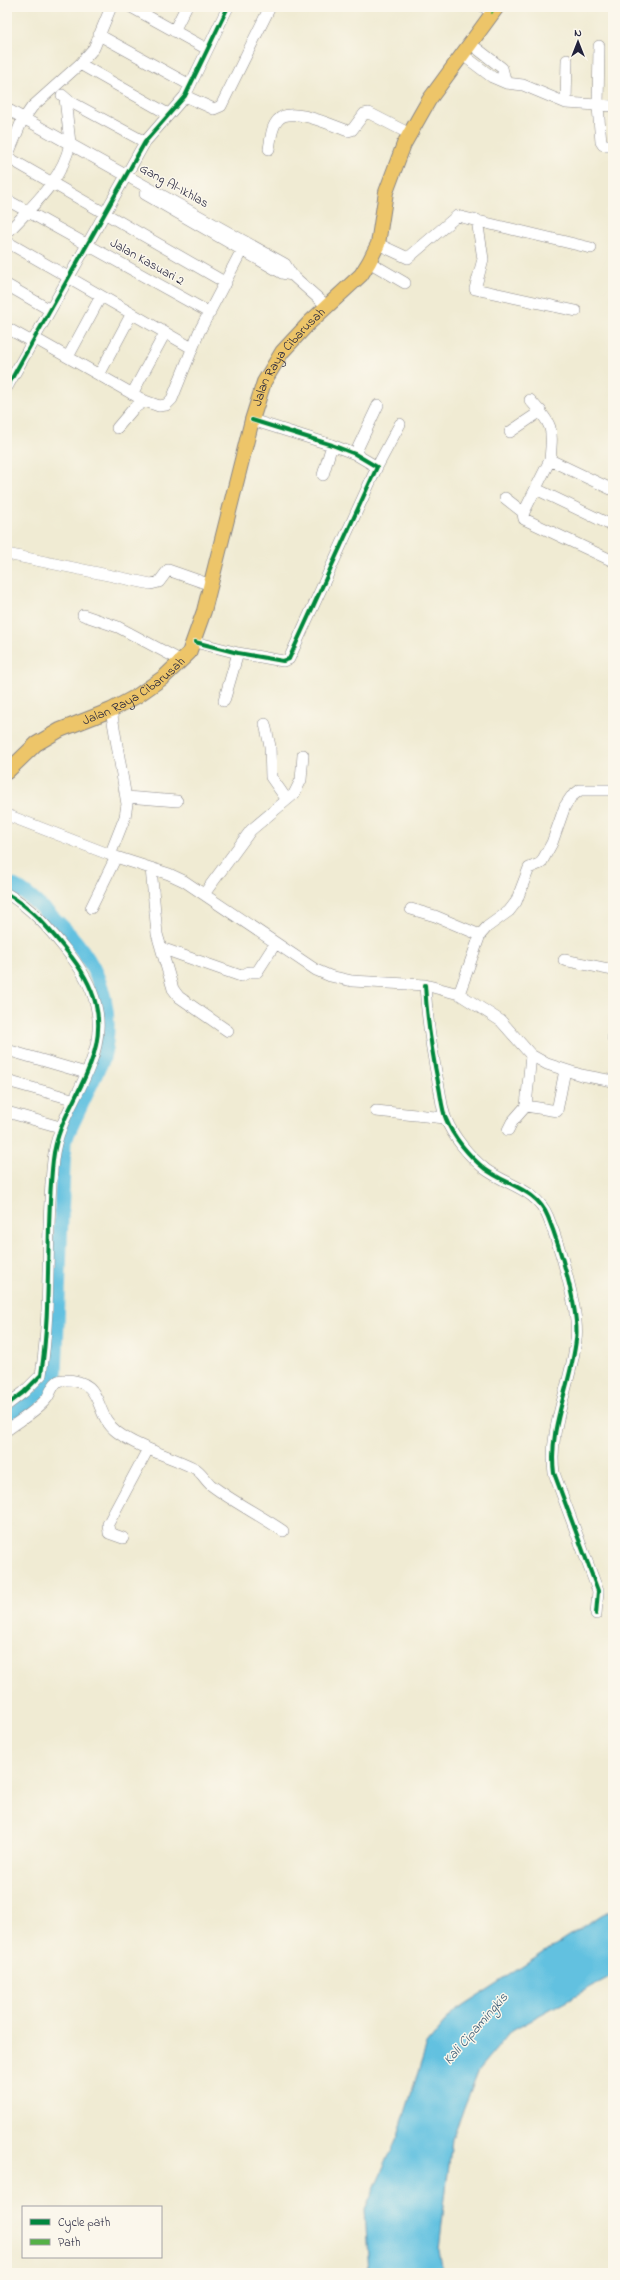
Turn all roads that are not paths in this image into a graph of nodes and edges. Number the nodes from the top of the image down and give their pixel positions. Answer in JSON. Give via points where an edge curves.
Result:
{"nodes":[{"id":1,"x":111,"y":7,"type":"edge"},
{"id":2,"x":131,"y":7,"type":"edge"},
{"id":3,"x":186,"y":7,"type":"edge"},
{"id":4,"x":228,"y":7,"type":"edge"},
{"id":5,"x":270,"y":7,"type":"edge"},
{"id":6,"x":491,"y":9,"type":"edge"},
{"id":7,"x":174,"y":31,"type":"junction"},
{"id":8,"x":100,"y":35,"type":"junction"},
{"id":9,"x":599,"y":46,"type":"dead end"},
{"id":10,"x":207,"y":49,"type":"junction"},
{"id":11,"x":467,"y":50,"type":"junction"},
{"id":12,"x":488,"y":57,"type":"junction"},
{"id":13,"x":567,"y":60,"type":"dead end"},
{"id":14,"x":80,"y":64,"type":"junction"},
{"id":15,"x":477,"y":66,"type":"junction"},
{"id":16,"x":506,"y":83,"type":"junction"},
{"id":17,"x":57,"y":84,"type":"junction"},
{"id":18,"x":190,"y":85,"type":"junction"},
{"id":19,"x":185,"y":96,"type":"junction"},
{"id":20,"x":65,"y":98,"type":"junction"},
{"id":21,"x":566,"y":103,"type":"junction"},
{"id":22,"x":613,"y":106,"type":"edge"},
{"id":23,"x":598,"y":107,"type":"junction"},
{"id":24,"x":168,"y":114,"type":"junction"},
{"id":25,"x":17,"y":116,"type":"edge"},
{"id":26,"x":410,"y":134,"type":"junction"},
{"id":27,"x":145,"y":142,"type":"junction"},
{"id":28,"x":613,"y":145,"type":"edge"},
{"id":29,"x":69,"y":147,"type":"junction"},
{"id":30,"x":269,"y":149,"type":"dead end"},
{"id":31,"x":7,"y":157,"type":"edge"},
{"id":32,"x":124,"y":178,"type":"junction"},
{"id":33,"x":53,"y":183,"type":"junction"},
{"id":34,"x":7,"y":200,"type":"edge"},
{"id":35,"x":27,"y":211,"type":"junction"},
{"id":36,"x":104,"y":213,"type":"junction"},
{"id":37,"x":477,"y":220,"type":"junction"},
{"id":38,"x":7,"y":233,"type":"edge"},
{"id":39,"x":7,"y":242,"type":"edge"},
{"id":40,"x":86,"y":244,"type":"junction"},
{"id":41,"x":378,"y":244,"type":"junction"},
{"id":42,"x":244,"y":246,"type":"junction"},
{"id":43,"x":591,"y":248,"type":"dead end"},
{"id":44,"x":369,"y":262,"type":"junction"},
{"id":45,"x":68,"y":277,"type":"junction"},
{"id":46,"x":226,"y":283,"type":"junction"},
{"id":47,"x":405,"y":283,"type":"dead end"},
{"id":48,"x":7,"y":285,"type":"edge"},
{"id":49,"x":101,"y":296,"type":"junction"},
{"id":50,"x":328,"y":307,"type":"junction"},
{"id":51,"x":50,"y":310,"type":"junction"},
{"id":52,"x":576,"y":311,"type":"dead end"},
{"id":53,"x":132,"y":313,"type":"junction"},
{"id":54,"x":210,"y":313,"type":"junction"},
{"id":55,"x":7,"y":328,"type":"edge"},
{"id":56,"x":165,"y":332,"type":"junction"},
{"id":57,"x":33,"y":340,"type":"junction"},
{"id":58,"x":192,"y":348,"type":"junction"},
{"id":59,"x":68,"y":357,"type":"junction"},
{"id":60,"x":11,"y":371,"type":"edge"},
{"id":61,"x":98,"y":375,"type":"junction"},
{"id":62,"x":7,"y":387,"type":"edge"},
{"id":63,"x":132,"y":394,"type":"junction"},
{"id":64,"x":530,"y":400,"type":"dead end"},
{"id":65,"x":145,"y":401,"type":"junction"},
{"id":66,"x":378,"y":405,"type":"dead end"},
{"id":67,"x":540,"y":412,"type":"junction"},
{"id":68,"x":252,"y":420,"type":"junction"},
{"id":69,"x":400,"y":424,"type":"dead end"},
{"id":70,"x":117,"y":428,"type":"dead end"},
{"id":71,"x":510,"y":432,"type":"dead end"},
{"id":72,"x":332,"y":445,"type":"junction"},
{"id":73,"x":355,"y":454,"type":"junction"},
{"id":74,"x":550,"y":460,"type":"junction"},
{"id":75,"x":377,"y":467,"type":"junction"},
{"id":76,"x":323,"y":475,"type":"dead end"},
{"id":77,"x":536,"y":489,"type":"junction"},
{"id":78,"x":613,"y":490,"type":"edge"},
{"id":79,"x":504,"y":498,"type":"dead end"},
{"id":80,"x":524,"y":513,"type":"junction"},
{"id":81,"x":613,"y":526,"type":"edge"},
{"id":82,"x":7,"y":554,"type":"edge"},
{"id":83,"x":613,"y":561,"type":"edge"},
{"id":84,"x":212,"y":585,"type":"junction"},
{"id":85,"x":83,"y":615,"type":"dead end"},
{"id":86,"x":195,"y":642,"type":"junction"},
{"id":87,"x":238,"y":653,"type":"junction"},
{"id":88,"x":182,"y":661,"type":"junction"},
{"id":89,"x":224,"y":701,"type":"dead end"},
{"id":90,"x":111,"y":710,"type":"junction"},
{"id":91,"x":265,"y":724,"type":"dead end"},
{"id":92,"x":302,"y":755,"type":"dead end"},
{"id":93,"x":7,"y":772,"type":"edge"},
{"id":94,"x":613,"y":790,"type":"edge"},
{"id":95,"x":126,"y":797,"type":"junction"},
{"id":96,"x":287,"y":800,"type":"junction"},
{"id":97,"x":178,"y":801,"type":"dead end"},
{"id":98,"x":7,"y":815,"type":"edge"},
{"id":99,"x":113,"y":856,"type":"junction"},
{"id":100,"x":151,"y":868,"type":"junction"},
{"id":101,"x":7,"y":894,"type":"edge"},
{"id":102,"x":204,"y":894,"type":"junction"},
{"id":103,"x":91,"y":908,"type":"dead end"},
{"id":104,"x":411,"y":909,"type":"dead end"},
{"id":105,"x":480,"y":936,"type":"junction"},
{"id":106,"x":275,"y":944,"type":"junction"},
{"id":107,"x":161,"y":948,"type":"junction"},
{"id":108,"x":564,"y":960,"type":"dead end"},
{"id":109,"x":613,"y":970,"type":"edge"},
{"id":110,"x":425,"y":985,"type":"junction"},
{"id":111,"x":459,"y":994,"type":"junction"},
{"id":112,"x":228,"y":1031,"type":"dead end"},
{"id":113,"x":613,"y":1033,"type":"edge"},
{"id":114,"x":613,"y":1038,"type":"edge"},
{"id":115,"x":7,"y":1050,"type":"edge"},
{"id":116,"x":531,"y":1055,"type":"junction"},
{"id":117,"x":565,"y":1070,"type":"junction"},
{"id":118,"x":86,"y":1073,"type":"junction"},
{"id":119,"x":7,"y":1081,"type":"edge"},
{"id":120,"x":613,"y":1081,"type":"edge"},
{"id":121,"x":72,"y":1099,"type":"junction"},
{"id":122,"x":526,"y":1106,"type":"junction"},
{"id":123,"x":376,"y":1111,"type":"dead end"},
{"id":124,"x":7,"y":1112,"type":"edge"},
{"id":125,"x":445,"y":1118,"type":"junction"},
{"id":126,"x":60,"y":1127,"type":"junction"},
{"id":127,"x":508,"y":1130,"type":"dead end"},
{"id":128,"x":7,"y":1404,"type":"edge"},
{"id":129,"x":7,"y":1430,"type":"edge"},
{"id":130,"x":148,"y":1449,"type":"junction"},
{"id":131,"x":283,"y":1530,"type":"dead end"},
{"id":132,"x":123,"y":1538,"type":"dead end"},
{"id":133,"x":596,"y":1614,"type":"dead end"}],
"edges":[{"from":1,"to":8,"type":"street"},
{"from":2,"to":7,"type":"street"},
{"from":3,"to":7,"type":"street"},
{"from":4,"to":10,"type":"street"},
{"from":5,"to":19,"type":"street","via":[[221,106],[214,109]]},
{"from":6,"to":11,"type":"main road","name":"Jalan Raya Cibarusah"},
{"from":7,"to":10,"type":"street"},
{"from":8,"to":14,"type":"street","via":[[94,48]]},
{"from":8,"to":18,"type":"street"},
{"from":9,"to":23,"type":"street"},
{"from":10,"to":18,"type":"street"},
{"from":11,"to":12,"type":"street"},
{"from":11,"to":15,"type":"street"},
{"from":11,"to":26,"type":"main road","name":"Jalan Raya Cibarusah","via":[[428,100]]},
{"from":12,"to":15,"type":"street"},
{"from":12,"to":16,"type":"street","via":[[502,68]]},
{"from":13,"to":21,"type":"street"},
{"from":14,"to":17,"type":"street"},
{"from":14,"to":24,"type":"street"},
{"from":15,"to":16,"type":"street"},
{"from":16,"to":21,"type":"street","via":[[523,85]]},
{"from":17,"to":20,"type":"street"},
{"from":17,"to":25,"type":"street"},
{"from":18,"to":19,"type":"street"},
{"from":19,"to":24,"type":"street"},
{"from":20,"to":27,"type":"street"},
{"from":20,"to":29,"type":"street"},
{"from":21,"to":23,"type":"street"},
{"from":22,"to":23,"type":"street"},
{"from":23,"to":28,"type":"street","via":[[601,142],[603,145]]},
{"from":24,"to":27,"type":"street"},
{"from":25,"to":29,"type":"street","name":"Gang Al-Ikhlas"},
{"from":25,"to":31,"type":"street"},
{"from":26,"to":30,"type":"street","via":[[369,113],[364,114],[352,130],[348,131],[299,114],[289,115],[279,118],[276,122]]},
{"from":26,"to":41,"type":"main road","name":"Jalan Raya Cibarusah","via":[[386,192]]},
{"from":27,"to":32,"type":"street"},
{"from":29,"to":32,"type":"street","name":"Gang Al-Ikhlas"},
{"from":29,"to":33,"type":"street"},
{"from":31,"to":33,"type":"street"},
{"from":32,"to":36,"type":"street"},
{"from":32,"to":42,"type":"street","name":"Gang Al-Ikhlas"},
{"from":33,"to":35,"type":"street"},
{"from":33,"to":36,"type":"street"},
{"from":34,"to":35,"type":"street","name":"Jalan Kasuari 2"},
{"from":35,"to":38,"type":"street"},
{"from":35,"to":40,"type":"street","name":"Jalan Kasuari 2"},
{"from":36,"to":40,"type":"street"},
{"from":36,"to":46,"type":"street"},
{"from":37,"to":41,"type":"street","via":[[457,216],[408,258]]},
{"from":37,"to":43,"type":"street"},
{"from":37,"to":52,"type":"street","via":[[483,259],[475,289]]},
{"from":39,"to":45,"type":"street"},
{"from":40,"to":45,"type":"street"},
{"from":40,"to":54,"type":"street","name":"Jalan Kasuari 2"},
{"from":41,"to":44,"type":"main road","name":"Jalan Raya Cibarusah"},
{"from":42,"to":46,"type":"street"},
{"from":42,"to":50,"type":"street","name":"Gang Al-Ikhlas","via":[[285,264],[292,275]]},
{"from":44,"to":47,"type":"street"},
{"from":44,"to":50,"type":"main road","name":"Jalan Raya Cibarusah","via":[[360,275]]},
{"from":45,"to":49,"type":"street"},
{"from":45,"to":51,"type":"street"},
{"from":46,"to":54,"type":"street"},
{"from":48,"to":51,"type":"street"},
{"from":49,"to":53,"type":"street"},
{"from":49,"to":59,"type":"street"},
{"from":50,"to":68,"type":"main road","name":"Jalan Raya Cibarusah","via":[[294,338],[273,364],[264,382]]},
{"from":51,"to":57,"type":"street"},
{"from":53,"to":56,"type":"street"},
{"from":53,"to":61,"type":"street"},
{"from":54,"to":58,"type":"street"},
{"from":55,"to":57,"type":"street"},
{"from":56,"to":58,"type":"street"},
{"from":56,"to":63,"type":"street"},
{"from":57,"to":59,"type":"street"},
{"from":57,"to":60,"type":"street"},
{"from":58,"to":65,"type":"street","via":[[172,399],[166,405],[159,406]]},
{"from":59,"to":61,"type":"street"},
{"from":60,"to":62,"type":"street"},
{"from":61,"to":63,"type":"street"},
{"from":63,"to":65,"type":"street"},
{"from":64,"to":67,"type":"street"},
{"from":65,"to":70,"type":"street","via":[[134,408]]},
{"from":66,"to":73,"type":"street"},
{"from":67,"to":71,"type":"street"},
{"from":67,"to":74,"type":"street","via":[[551,425]]},
{"from":68,"to":72,"type":"street"},
{"from":68,"to":84,"type":"main road","name":"Jalan Raya Cibarusah"},
{"from":69,"to":75,"type":"street"},
{"from":72,"to":73,"type":"street"},
{"from":72,"to":76,"type":"street"},
{"from":73,"to":75,"type":"street"},
{"from":74,"to":77,"type":"street"},
{"from":74,"to":78,"type":"street"},
{"from":75,"to":87,"type":"street","via":[[289,659],[283,661]]},
{"from":77,"to":80,"type":"street"},
{"from":77,"to":81,"type":"street"},
{"from":79,"to":80,"type":"street"},
{"from":80,"to":83,"type":"street","via":[[526,520]]},
{"from":82,"to":84,"type":"street","via":[[151,584],[159,582],[168,570]]},
{"from":84,"to":86,"type":"main road","name":"Jalan Raya Cibarusah"},
{"from":85,"to":88,"type":"street","via":[[118,627]]},
{"from":86,"to":87,"type":"street"},
{"from":86,"to":88,"type":"main road","name":"Jalan Raya Cibarusah"},
{"from":87,"to":89,"type":"street"},
{"from":88,"to":90,"type":"main road","name":"Jalan Raya Cibarusah","via":[[153,686]]},
{"from":90,"to":93,"type":"main road","name":"Jalan Raya Cibarusah","via":[[47,736],[26,752]]},
{"from":90,"to":95,"type":"street"},
{"from":91,"to":96,"type":"street","via":[[270,746],[271,777]]},
{"from":92,"to":96,"type":"street","via":[[299,787]]},
{"from":94,"to":105,"type":"street","via":[[580,790],[571,797],[565,806],[552,843],[541,863],[529,868],[516,902]]},
{"from":95,"to":97,"type":"street"},
{"from":95,"to":99,"type":"street","via":[[125,817]]},
{"from":96,"to":102,"type":"street","via":[[251,830]]},
{"from":98,"to":99,"type":"street"},
{"from":99,"to":100,"type":"street"},
{"from":99,"to":103,"type":"street"},
{"from":100,"to":102,"type":"street","via":[[184,881]]},
{"from":100,"to":107,"type":"street","via":[[154,916]]},
{"from":101,"to":118,"type":"street","via":[[41,921],[82,969],[91,987],[98,1019],[95,1048]]},
{"from":102,"to":106,"type":"street"},
{"from":104,"to":105,"type":"street","via":[[435,916]]},
{"from":105,"to":111,"type":"street"},
{"from":106,"to":107,"type":"street","via":[[257,972],[241,976]]},
{"from":106,"to":110,"type":"street","via":[[330,976],[352,981]]},
{"from":107,"to":112,"type":"street","via":[[169,979],[179,997]]},
{"from":108,"to":109,"type":"street"},
{"from":110,"to":111,"type":"street"},
{"from":110,"to":125,"type":"street","via":[[432,1048]]},
{"from":111,"to":116,"type":"street","via":[[501,1022]]},
{"from":113,"to":114,"type":"street"},
{"from":115,"to":118,"type":"street"},
{"from":116,"to":117,"type":"street"},
{"from":116,"to":122,"type":"street"},
{"from":117,"to":120,"type":"street"},
{"from":117,"to":122,"type":"street","via":[[557,1111]]},
{"from":118,"to":121,"type":"street"},
{"from":119,"to":121,"type":"street"},
{"from":121,"to":126,"type":"street"},
{"from":122,"to":127,"type":"street"},
{"from":123,"to":125,"type":"street"},
{"from":124,"to":126,"type":"street"},
{"from":125,"to":133,"type":"street","via":[[452,1131],[485,1169],[536,1198],[549,1218],[577,1325],[577,1340],[570,1374],[555,1430],[552,1462],[560,1491],[598,1592]]},
{"from":126,"to":128,"type":"street","via":[[55,1141],[51,1177],[50,1257],[41,1375]]},
{"from":129,"to":130,"type":"street","via":[[46,1399],[56,1382],[78,1381],[92,1389],[104,1415],[115,1430]]},
{"from":130,"to":131,"type":"street","via":[[196,1469],[211,1484]]},
{"from":130,"to":132,"type":"street","via":[[108,1524],[109,1533]]}]}
